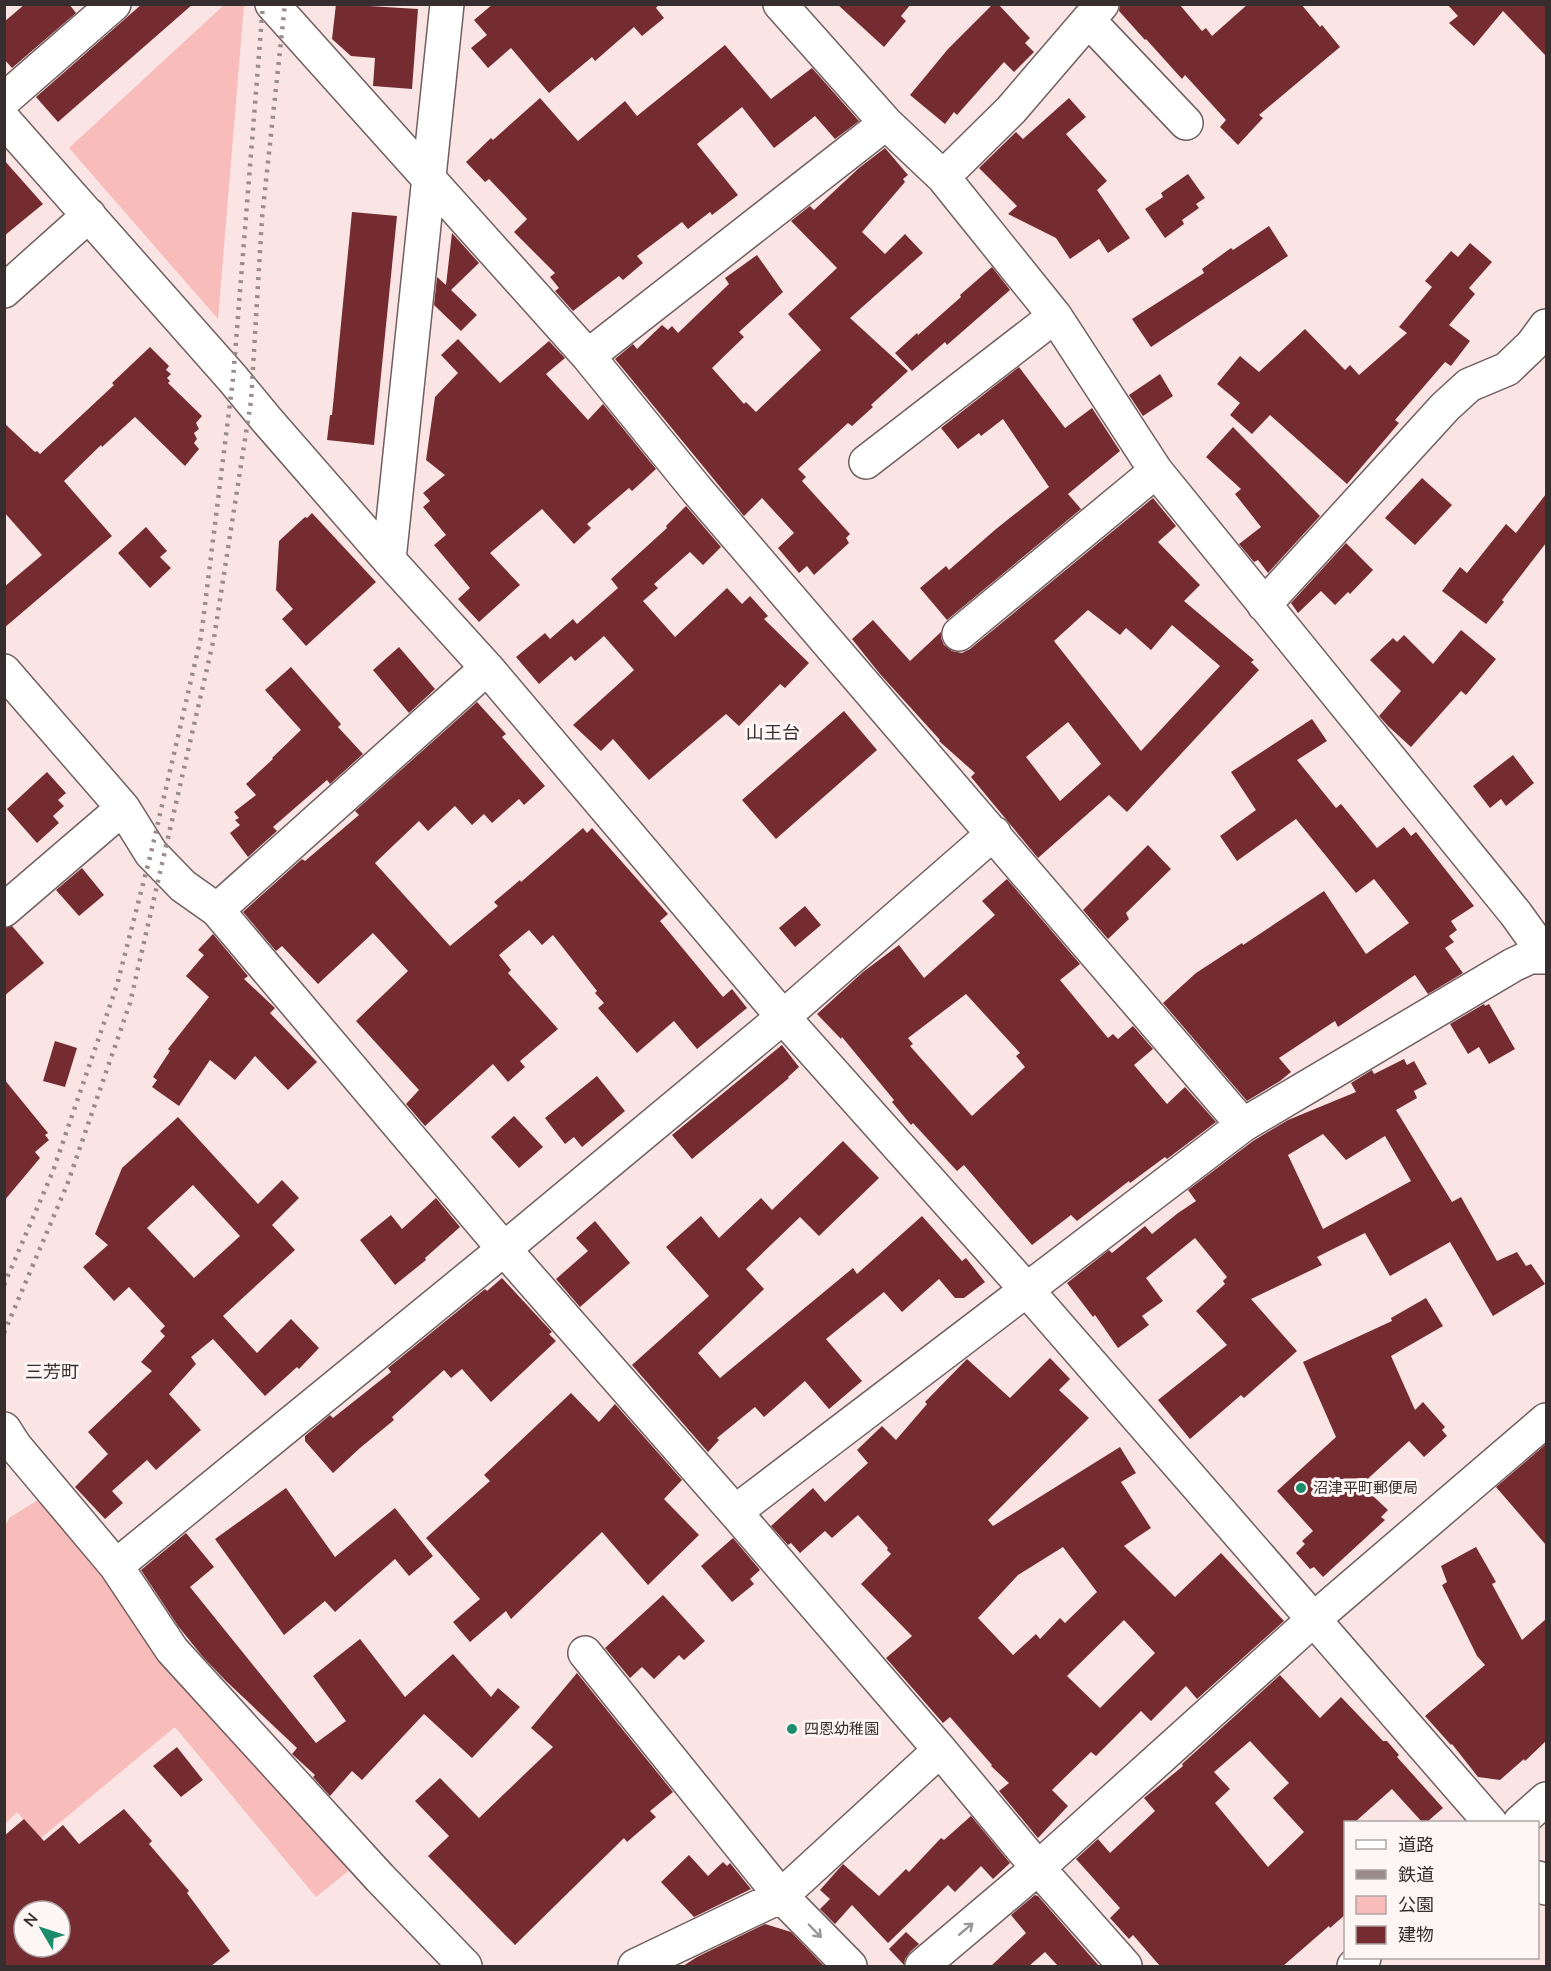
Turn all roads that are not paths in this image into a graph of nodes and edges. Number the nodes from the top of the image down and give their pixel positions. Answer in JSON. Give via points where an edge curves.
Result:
{"nodes":[{"id":1,"x":114,"y":4,"type":"edge"},
{"id":2,"x":272,"y":4,"type":"edge"},
{"id":3,"x":447,"y":4,"type":"edge"},
{"id":4,"x":780,"y":4,"type":"edge"},
{"id":5,"x":1097,"y":9,"type":"edge"},
{"id":6,"x":4,"y":100,"type":"edge"},
{"id":7,"x":4,"y":120,"type":"edge"},
{"id":8,"x":886,"y":123,"type":"junction"},
{"id":9,"x":1186,"y":123,"type":"dead end"},
{"id":10,"x":943,"y":177,"type":"junction"},
{"id":11,"x":429,"y":180,"type":"junction"},
{"id":12,"x":89,"y":215,"type":"junction"},
{"id":13,"x":4,"y":291,"type":"edge"},
{"id":14,"x":1055,"y":316,"type":"junction"},
{"id":15,"x":1546,"y":326,"type":"edge"},
{"id":16,"x":588,"y":356,"type":"junction"},
{"id":17,"x":866,"y":462,"type":"dead end"},
{"id":18,"x":1156,"y":471,"type":"junction"},
{"id":19,"x":389,"y":560,"type":"junction"},
{"id":20,"x":1264,"y":605,"type":"junction"},
{"id":21,"x":959,"y":634,"type":"dead end"},
{"id":22,"x":487,"y":669,"type":"junction"},
{"id":23,"x":4,"y":672,"type":"edge"},
{"id":24,"x":123,"y":808,"type":"junction"},
{"id":25,"x":994,"y":834,"type":"junction"},
{"id":26,"x":4,"y":910,"type":"edge"},
{"id":27,"x":217,"y":910,"type":"junction"},
{"id":28,"x":1546,"y":956,"type":"edge"},
{"id":29,"x":783,"y":1017,"type":"junction"},
{"id":30,"x":1244,"y":1125,"type":"junction"},
{"id":31,"x":504,"y":1249,"type":"junction"},
{"id":32,"x":1026,"y":1289,"type":"junction"},
{"id":33,"x":1546,"y":1420,"type":"edge"},
{"id":34,"x":8,"y":1448,"type":"edge"},
{"id":35,"x":735,"y":1512,"type":"junction"},
{"id":36,"x":116,"y":1566,"type":"junction"},
{"id":37,"x":1314,"y":1619,"type":"junction"},
{"id":38,"x":585,"y":1653,"type":"dead end"},
{"id":39,"x":940,"y":1750,"type":"junction"},
{"id":40,"x":1546,"y":1799,"type":"edge"},
{"id":41,"x":1489,"y":1821,"type":"edge"},
{"id":42,"x":1521,"y":1821,"type":"edge"},
{"id":43,"x":1038,"y":1868,"type":"junction"},
{"id":44,"x":781,"y":1896,"type":"junction"},
{"id":45,"x":465,"y":1966,"type":"edge"},
{"id":46,"x":635,"y":1966,"type":"edge"},
{"id":47,"x":850,"y":1966,"type":"edge"},
{"id":48,"x":922,"y":1966,"type":"edge"},
{"id":49,"x":1125,"y":1966,"type":"edge"}],
"edges":[{"from":1,"to":6,"type":"street"},
{"from":2,"to":11,"type":"street"},
{"from":3,"to":11,"type":"street"},
{"from":4,"to":8,"type":"street"},
{"from":5,"to":9,"type":"street"},
{"from":5,"to":10,"type":"street","via":[[1011,110]]},
{"from":7,"to":12,"type":"street"},
{"from":8,"to":10,"type":"street"},
{"from":8,"to":16,"type":"street"},
{"from":10,"to":14,"type":"street"},
{"from":11,"to":16,"type":"street"},
{"from":11,"to":19,"type":"street"},
{"from":12,"to":13,"type":"street"},
{"from":12,"to":19,"type":"street"},
{"from":14,"to":17,"type":"street"},
{"from":14,"to":18,"type":"street"},
{"from":15,"to":20,"type":"street","via":[[1508,369],[1469,385],[1445,407]]},
{"from":16,"to":25,"type":"street","via":[[697,490]]},
{"from":18,"to":20,"type":"street"},
{"from":18,"to":21,"type":"street"},
{"from":19,"to":22,"type":"street"},
{"from":20,"to":28,"type":"street"},
{"from":22,"to":27,"type":"street"},
{"from":22,"to":29,"type":"street"},
{"from":23,"to":24,"type":"street"},
{"from":24,"to":26,"type":"street"},
{"from":24,"to":27,"type":"street","via":[[151,853],[183,886]]},
{"from":25,"to":29,"type":"street"},
{"from":25,"to":30,"type":"street"},
{"from":27,"to":31,"type":"street"},
{"from":28,"to":30,"type":"street","via":[[1513,964]]},
{"from":29,"to":31,"type":"street"},
{"from":29,"to":32,"type":"street"},
{"from":30,"to":32,"type":"street"},
{"from":31,"to":35,"type":"street"},
{"from":31,"to":36,"type":"street"},
{"from":32,"to":35,"type":"street"},
{"from":32,"to":37,"type":"street"},
{"from":33,"to":37,"type":"street"},
{"from":34,"to":36,"type":"street"},
{"from":35,"to":39,"type":"street"},
{"from":36,"to":45,"type":"street","via":[[172,1650]]},
{"from":37,"to":41,"type":"street"},
{"from":37,"to":43,"type":"street"},
{"from":38,"to":44,"type":"street"},
{"from":39,"to":43,"type":"street"},
{"from":39,"to":44,"type":"street"},
{"from":40,"to":42,"type":"street"},
{"from":48,"to":43,"type":"street","one_way":true},
{"from":43,"to":49,"type":"street"},
{"from":44,"to":46,"type":"street"},
{"from":44,"to":47,"type":"street","one_way":true}]}
